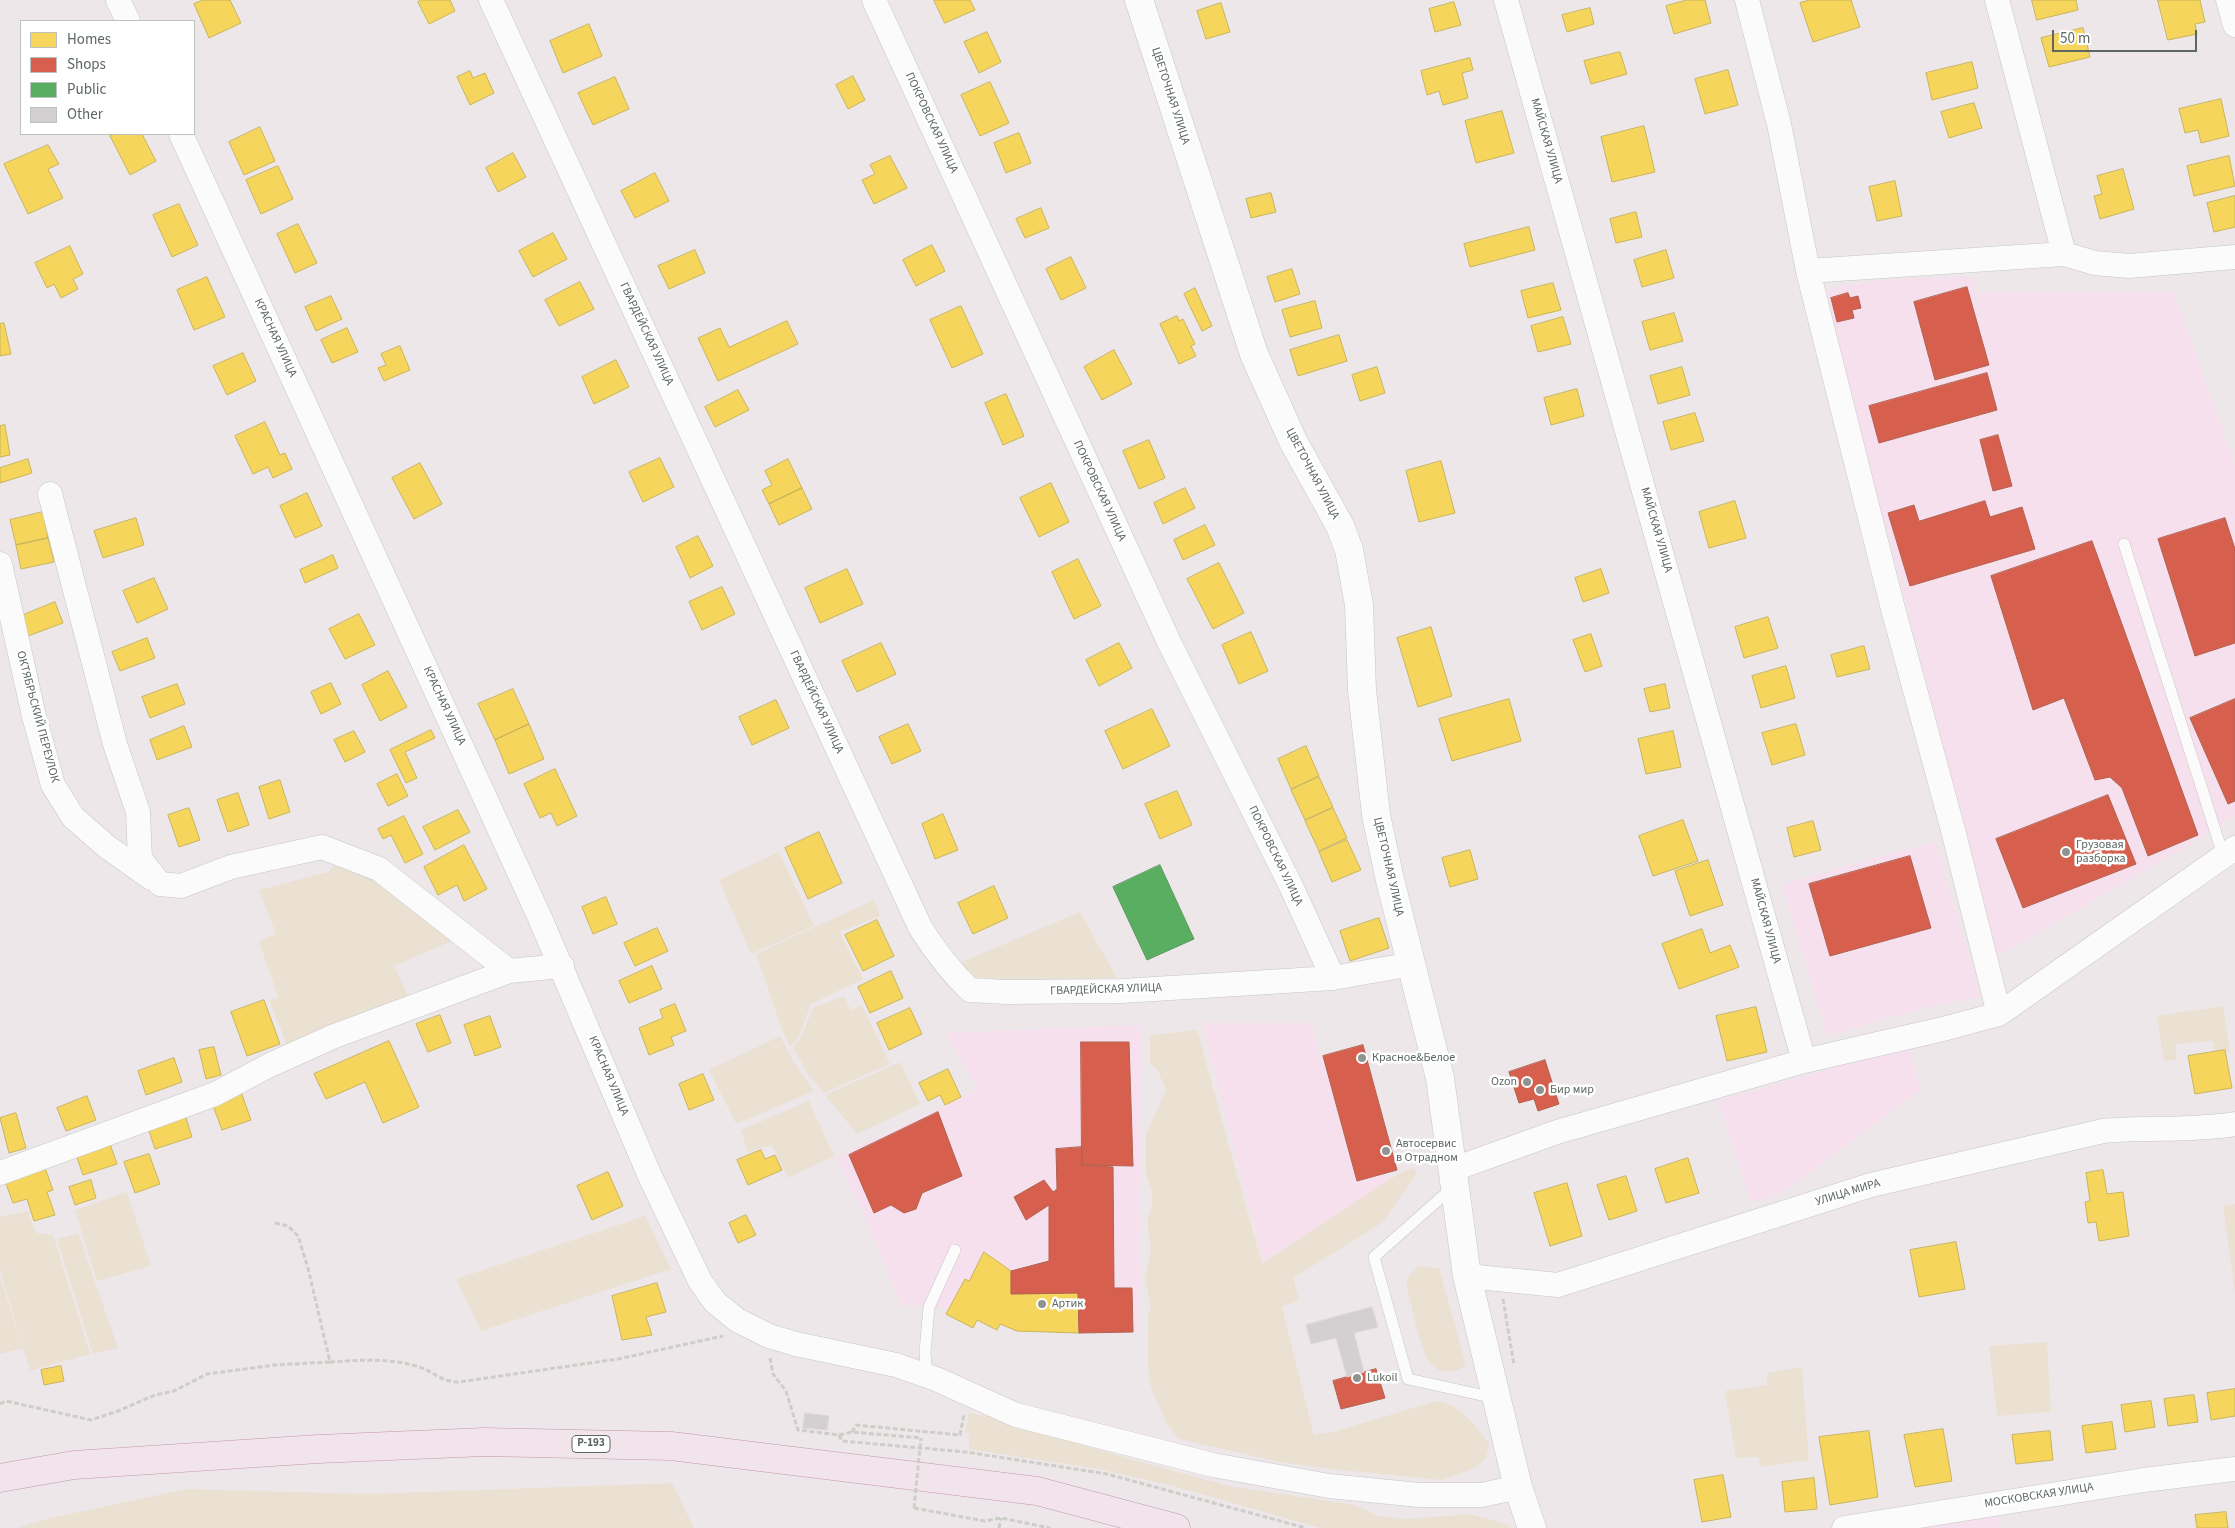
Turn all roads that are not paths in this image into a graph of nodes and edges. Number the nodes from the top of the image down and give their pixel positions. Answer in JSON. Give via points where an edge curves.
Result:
{"nodes":[{"id":1,"x":118,"y":0,"type":"edge"},
{"id":2,"x":491,"y":0,"type":"edge"},
{"id":3,"x":874,"y":0,"type":"edge"},
{"id":4,"x":1139,"y":0,"type":"edge"},
{"id":5,"x":1506,"y":0,"type":"edge"},
{"id":6,"x":1747,"y":0,"type":"edge"},
{"id":7,"x":1997,"y":0,"type":"edge"},
{"id":8,"x":2228,"y":0,"type":"edge"},
{"id":9,"x":128,"y":20,"type":"edge"},
{"id":10,"x":2235,"y":25,"type":"edge"},
{"id":11,"x":181,"y":135,"type":"edge"},
{"id":12,"x":2064,"y":254,"type":"junction"},
{"id":13,"x":2235,"y":257,"type":"edge"},
{"id":14,"x":1808,"y":271,"type":"junction"},
{"id":15,"x":50,"y":494,"type":"dead end"},
{"id":16,"x":2124,"y":544,"type":"dead end"},
{"id":17,"x":0,"y":564,"type":"edge"},
{"id":18,"x":2229,"y":851,"type":"edge"},
{"id":19,"x":160,"y":884,"type":"junction"},
{"id":20,"x":1412,"y":964,"type":"junction"},
{"id":21,"x":562,"y":966,"type":"junction"},
{"id":22,"x":509,"y":971,"type":"junction"},
{"id":23,"x":1333,"y":978,"type":"junction"},
{"id":24,"x":1999,"y":1014,"type":"junction"},
{"id":25,"x":1804,"y":1062,"type":"junction"},
{"id":26,"x":2235,"y":1124,"type":"edge"},
{"id":27,"x":0,"y":1173,"type":"edge"},
{"id":28,"x":1455,"y":1177,"type":"junction"},
{"id":29,"x":956,"y":1250,"type":"dead end"},
{"id":30,"x":1467,"y":1276,"type":"junction"},
{"id":31,"x":927,"y":1377,"type":"junction"},
{"id":32,"x":1495,"y":1398,"type":"junction"},
{"id":33,"x":2235,"y":1469,"type":"edge"},
{"id":34,"x":0,"y":1478,"type":"edge"},
{"id":35,"x":1518,"y":1487,"type":"junction"},
{"id":36,"x":1176,"y":1528,"type":"edge"},
{"id":37,"x":1532,"y":1528,"type":"edge"},
{"id":38,"x":1844,"y":1528,"type":"edge"}],
"edges":[{"from":1,"to":9,"type":"street"},
{"from":2,"to":23,"type":"street","name":"ГВАРДЕЙСКАЯ УЛИЦА","via":[[916,918],[940,958],[970,990],[1006,992],[1122,991]]},
{"from":3,"to":23,"type":"street","name":"ПОКРОВСКАЯ УЛИЦА","via":[[1165,635],[1290,884]]},
{"from":4,"to":20,"type":"street","name":"ЦВЕТОЧНАЯ УЛИЦА","via":[[1254,354],[1293,441],[1340,526],[1349,550],[1359,605],[1362,690],[1375,806]]},
{"from":5,"to":25,"type":"street","name":"МАЙСКАЯ УЛИЦА"},
{"from":6,"to":14,"type":"street","via":[[1779,124]]},
{"from":7,"to":12,"type":"street"},
{"from":8,"to":10,"type":"street"},
{"from":11,"to":21,"type":"street","name":"КРАСНАЯ УЛИЦА"},
{"from":12,"to":13,"type":"street","via":[[2095,263],[2129,266]]},
{"from":12,"to":14,"type":"street"},
{"from":14,"to":24,"type":"street"},
{"from":15,"to":19,"type":"street","via":[[115,744],[138,812],[140,859]]},
{"from":16,"to":18,"type":"lane"},
{"from":17,"to":19,"type":"street","name":"ОКТЯБРЬСКИЙ ПЕРЕУЛОК","via":[[53,785],[73,817],[106,846]]},
{"from":18,"to":24,"type":"street"},
{"from":19,"to":22,"type":"street","via":[[181,886],[231,867],[322,847],[379,869]]},
{"from":20,"to":23,"type":"street","name":"ГВАРДЕЙСКАЯ УЛИЦА"},
{"from":20,"to":28,"type":"street","name":"ЦВЕТОЧНАЯ УЛИЦА","via":[[1440,1078]]},
{"from":21,"to":22,"type":"street"},
{"from":21,"to":31,"type":"street","name":"КРАСНАЯ УЛИЦА","via":[[649,1174],[700,1282],[715,1302],[737,1320],[770,1336],[896,1365]]},
{"from":22,"to":27,"type":"street","via":[[332,1037],[215,1094]]},
{"from":24,"to":25,"type":"street"},
{"from":25,"to":28,"type":"street","via":[[1557,1132]]},
{"from":26,"to":30,"type":"street","name":"УЛИЦА МИРА","via":[[2103,1131],[1871,1185],[1558,1284]]},
{"from":28,"to":30,"type":"street","name":"ЦВЕТОЧНАЯ УЛИЦА"},
{"from":28,"to":32,"type":"lane","via":[[1374,1257],[1408,1379]]},
{"from":29,"to":31,"type":"lane","via":[[929,1307],[925,1352]]},
{"from":30,"to":32,"type":"street","name":"ЦВЕТОЧНАЯ УЛИЦА"},
{"from":31,"to":35,"type":"street","name":"КРАСНАЯ УЛИЦА","via":[[1016,1414],[1213,1465],[1329,1486],[1419,1495],[1482,1495]]},
{"from":32,"to":35,"type":"street","name":"ЦВЕТОЧНАЯ УЛИЦА"},
{"from":33,"to":38,"type":"street","name":"МОСКОВСКАЯ УЛИЦА","via":[[2144,1480]]},
{"from":34,"to":36,"type":"highway","number":"Р-193","via":[[74,1465],[328,1448],[485,1442],[671,1446],[1037,1490]]},
{"from":35,"to":37,"type":"street","name":"ЦВЕТОЧНАЯ УЛИЦА"}]}
